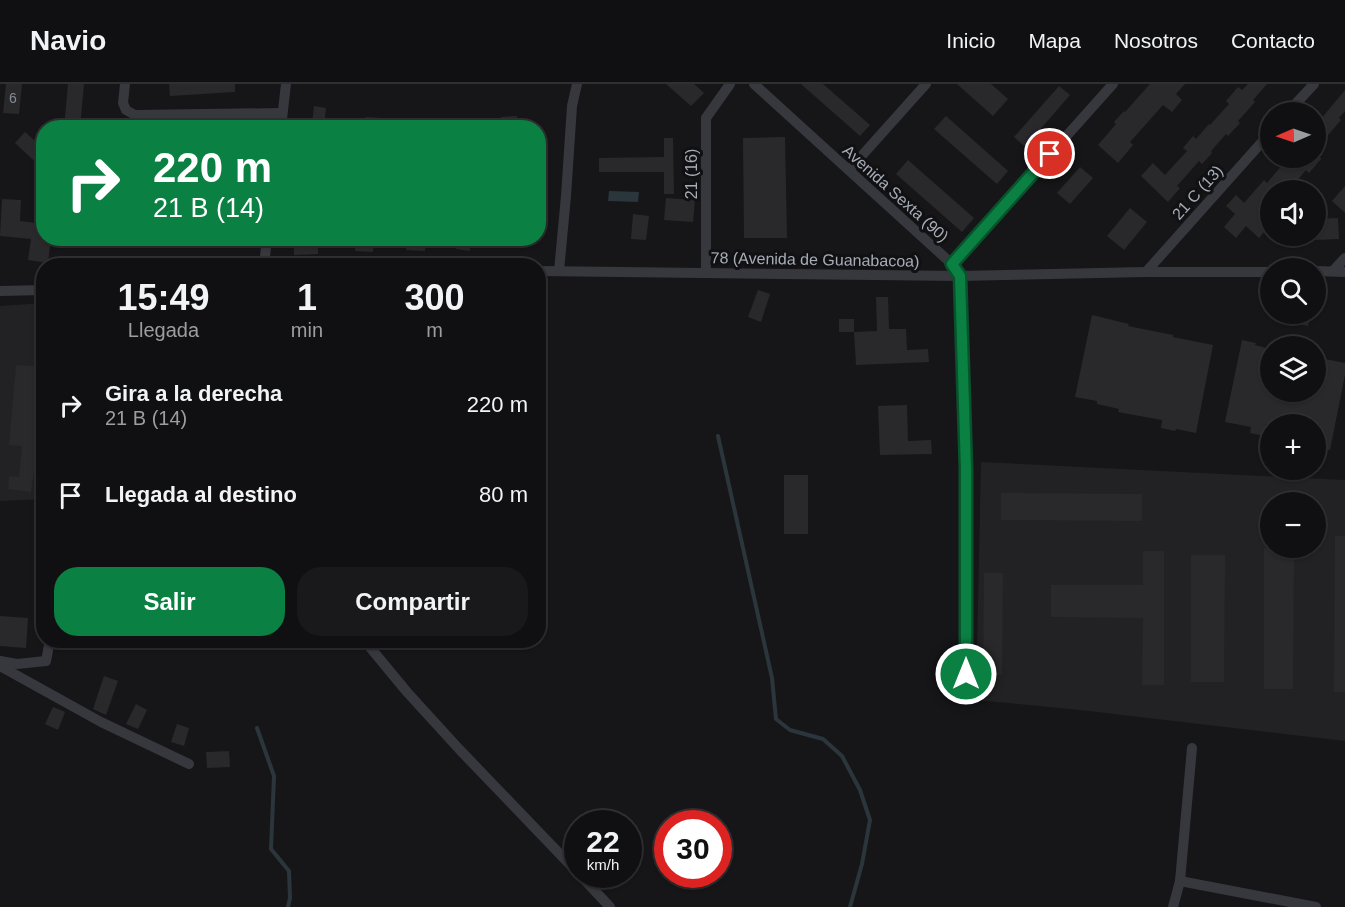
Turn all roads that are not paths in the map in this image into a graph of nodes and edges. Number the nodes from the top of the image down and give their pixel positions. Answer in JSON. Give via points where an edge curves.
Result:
{"nodes":[{"id":1,"x":125,"y":84,"type":"edge"},
{"id":2,"x":286,"y":84,"type":"edge"},
{"id":3,"x":577,"y":84,"type":"edge"},
{"id":4,"x":730,"y":84,"type":"edge"},
{"id":5,"x":754,"y":84,"type":"edge"},
{"id":6,"x":926,"y":84,"type":"edge"},
{"id":7,"x":1113,"y":84,"type":"edge"},
{"id":8,"x":1314,"y":84,"type":"edge"},
{"id":9,"x":1297,"y":102,"type":"edge"},
{"id":10,"x":282,"y":112,"type":"junction"},
{"id":11,"x":282,"y":120,"type":"edge"},
{"id":12,"x":1260,"y":144,"type":"edge"},
{"id":13,"x":849,"y":170,"type":"junction"},
{"id":14,"x":1345,"y":258,"type":"edge"},
{"id":15,"x":952,"y":264,"type":"junction"},
{"id":16,"x":546,"y":271,"type":"edge"},
{"id":17,"x":559,"y":271,"type":"junction"},
{"id":18,"x":1326,"y":271,"type":"edge"},
{"id":19,"x":1333,"y":271,"type":"junction"},
{"id":20,"x":706,"y":272,"type":"junction"},
{"id":21,"x":1146,"y":272,"type":"junction"},
{"id":22,"x":1260,"y":272,"type":"edge"},
{"id":23,"x":1345,"y":272,"type":"edge"},
{"id":24,"x":960,"y":276,"type":"junction"},
{"id":25,"x":36,"y":290,"type":"edge"},
{"id":26,"x":0,"y":291,"type":"edge"},
{"id":27,"x":48,"y":648,"type":"edge"},
{"id":28,"x":370,"y":648,"type":"edge"},
{"id":29,"x":0,"y":661,"type":"edge"},
{"id":30,"x":0,"y":666,"type":"edge"},
{"id":31,"x":966,"y":674,"type":"dead end"},
{"id":32,"x":1192,"y":748,"type":"dead end"},
{"id":33,"x":189,"y":764,"type":"dead end"},
{"id":34,"x":564,"y":859,"type":"edge"},
{"id":35,"x":1180,"y":881,"type":"junction"},
{"id":36,"x":592,"y":888,"type":"edge"},
{"id":37,"x":610,"y":907,"type":"edge"},
{"id":38,"x":1173,"y":907,"type":"edge"},
{"id":39,"x":1316,"y":907,"type":"edge"}],
"edges":[{"from":1,"to":10,"type":"street","via":[[123,103],[135,115]]},
{"from":2,"to":10,"type":"street"},
{"from":3,"to":17,"type":"street"},
{"from":4,"to":20,"type":"street","name":"21 (16)","via":[[706,118]]},
{"from":5,"to":13,"type":"street","name":"Avenida Sexta (90)"},
{"from":6,"to":13,"type":"street"},
{"from":7,"to":15,"type":"street"},
{"from":8,"to":9,"type":"street"},
{"from":10,"to":11,"type":"street"},
{"from":12,"to":21,"type":"street","name":"21 C (13)"},
{"from":13,"to":15,"type":"street","name":"Avenida Sexta (90)"},
{"from":14,"to":19,"type":"street"},
{"from":15,"to":24,"type":"street","name":"Avenida Sexta (90)"},
{"from":16,"to":17,"type":"street","name":"78 (Avenida de Guanabacoa)"},
{"from":17,"to":20,"type":"street","name":"78 (Avenida de Guanabacoa)"},
{"from":18,"to":19,"type":"street"},
{"from":19,"to":23,"type":"street"},
{"from":20,"to":24,"type":"street","name":"78 (Avenida de Guanabacoa)"},
{"from":21,"to":22,"type":"street","name":"78 (Avenida de Guanabacoa)"},
{"from":21,"to":24,"type":"street","name":"78 (Avenida de Guanabacoa)"},
{"from":24,"to":31,"type":"street","via":[[966,469]]},
{"from":25,"to":26,"type":"street"},
{"from":27,"to":29,"type":"street","via":[[46,661]]},
{"from":28,"to":34,"type":"street","via":[[406,692]]},
{"from":30,"to":33,"type":"street","via":[[101,722]]},
{"from":32,"to":35,"type":"street"},
{"from":35,"to":38,"type":"street"},
{"from":35,"to":39,"type":"street"},
{"from":36,"to":37,"type":"street"}]}
